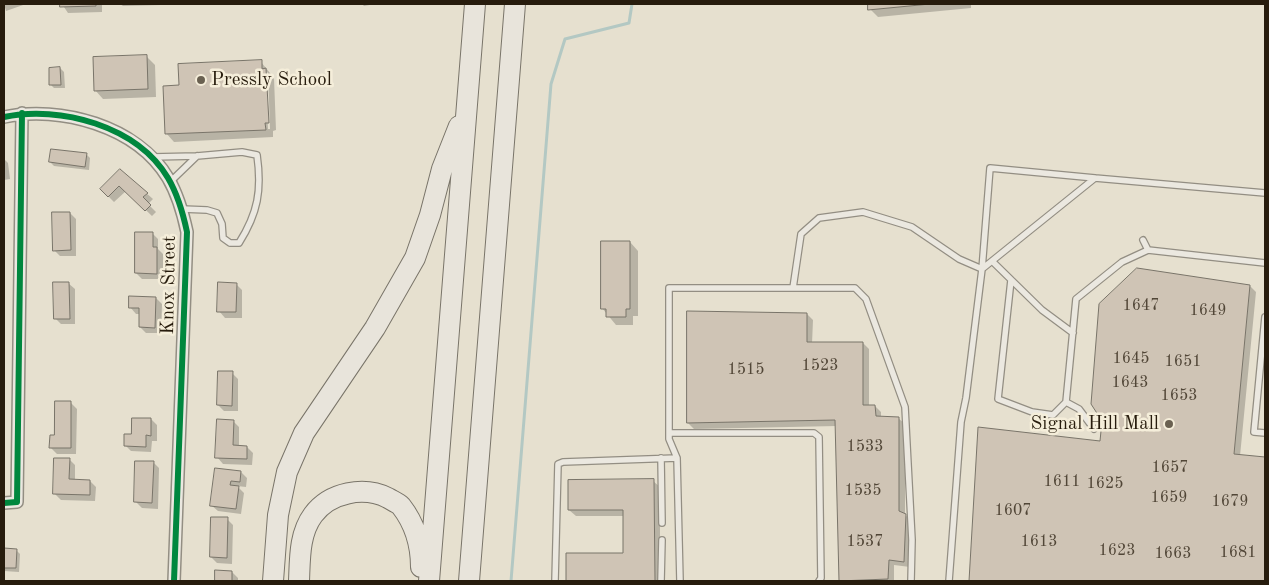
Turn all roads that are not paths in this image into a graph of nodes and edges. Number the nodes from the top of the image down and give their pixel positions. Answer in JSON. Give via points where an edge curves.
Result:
{"nodes":[{"id":1,"x":475,"y":4,"type":"edge"},
{"id":2,"x":515,"y":4,"type":"edge"},
{"id":3,"x":467,"y":106,"type":"junction"},
{"id":4,"x":22,"y":113,"type":"junction"},
{"id":5,"x":4,"y":117,"type":"edge"},
{"id":6,"x":197,"y":156,"type":"junction"},
{"id":7,"x":150,"y":157,"type":"junction"},
{"id":8,"x":1095,"y":178,"type":"junction"},
{"id":9,"x":170,"y":182,"type":"junction"},
{"id":10,"x":1265,"y":193,"type":"edge"},
{"id":11,"x":182,"y":209,"type":"junction"},
{"id":12,"x":1143,"y":240,"type":"dead end"},
{"id":13,"x":1148,"y":250,"type":"junction"},
{"id":14,"x":992,"y":261,"type":"junction"},
{"id":15,"x":1265,"y":263,"type":"edge"},
{"id":16,"x":982,"y":269,"type":"junction"},
{"id":17,"x":1011,"y":280,"type":"junction"},
{"id":18,"x":793,"y":288,"type":"junction"},
{"id":19,"x":1265,"y":317,"type":"edge"},
{"id":20,"x":1073,"y":333,"type":"junction"},
{"id":21,"x":1264,"y":345,"type":"edge"},
{"id":22,"x":1066,"y":402,"type":"junction"},
{"id":23,"x":1094,"y":429,"type":"dead end"},
{"id":24,"x":669,"y":433,"type":"junction"},
{"id":25,"x":1265,"y":433,"type":"edge"},
{"id":26,"x":661,"y":458,"type":"junction"},
{"id":27,"x":677,"y":458,"type":"junction"},
{"id":28,"x":476,"y":501,"type":"junction"},
{"id":29,"x":4,"y":503,"type":"edge"},
{"id":30,"x":662,"y":523,"type":"dead end"},
{"id":31,"x":662,"y":540,"type":"dead end"},
{"id":32,"x":174,"y":581,"type":"edge"},
{"id":33,"x":273,"y":581,"type":"edge"},
{"id":34,"x":299,"y":581,"type":"edge"},
{"id":35,"x":420,"y":581,"type":"edge"},
{"id":36,"x":429,"y":581,"type":"edge"},
{"id":37,"x":469,"y":581,"type":"edge"},
{"id":38,"x":474,"y":581,"type":"edge"},
{"id":39,"x":555,"y":581,"type":"edge"},
{"id":40,"x":662,"y":581,"type":"edge"},
{"id":41,"x":680,"y":581,"type":"edge"},
{"id":42,"x":819,"y":581,"type":"edge"},
{"id":43,"x":911,"y":581,"type":"edge"},
{"id":44,"x":949,"y":581,"type":"edge"}],
"edges":[{"from":1,"to":3,"type":"highway"},
{"from":2,"to":28,"type":"highway"},
{"from":3,"to":33,"type":"highway","via":[[442,169],[415,258],[375,328],[304,432],[287,472],[278,515]]},
{"from":3,"to":36,"type":"highway"},
{"from":4,"to":5,"type":"street","name":"Knox Street"},
{"from":4,"to":7,"type":"street","name":"Knox Street","via":[[97,124],[124,136]]},
{"from":4,"to":29,"type":"street","via":[[16,502]]},
{"from":6,"to":7,"type":"lane"},
{"from":6,"to":9,"type":"lane"},
{"from":6,"to":11,"type":"lane","via":[[242,152],[257,155],[260,178],[252,221],[239,243],[230,243],[222,238],[222,224],[217,213]]},
{"from":7,"to":9,"type":"street","name":"Knox Street"},
{"from":8,"to":10,"type":"lane"},
{"from":8,"to":14,"type":"lane"},
{"from":8,"to":16,"type":"lane","via":[[990,168]]},
{"from":9,"to":11,"type":"street","name":"Knox Street"},
{"from":11,"to":32,"type":"street","name":"Knox Street","via":[[187,232]]},
{"from":12,"to":13,"type":"lane"},
{"from":13,"to":15,"type":"lane"},
{"from":13,"to":20,"type":"lane","via":[[1122,262],[1076,299]]},
{"from":14,"to":16,"type":"lane"},
{"from":14,"to":17,"type":"lane"},
{"from":16,"to":18,"type":"lane","via":[[959,259],[912,227],[863,212],[819,218],[801,234]]},
{"from":16,"to":44,"type":"lane","via":[[961,422]]},
{"from":17,"to":20,"type":"lane","via":[[1042,310]]},
{"from":17,"to":22,"type":"lane","via":[[998,399],[1032,412],[1053,414]]},
{"from":18,"to":24,"type":"lane","via":[[668,288]]},
{"from":18,"to":43,"type":"lane","via":[[855,288],[866,299],[878,327],[905,407]]},
{"from":19,"to":21,"type":"lane"},
{"from":20,"to":22,"type":"lane"},
{"from":21,"to":25,"type":"lane","via":[[1254,432]]},
{"from":22,"to":23,"type":"lane","via":[[1079,409]]},
{"from":24,"to":27,"type":"lane"},
{"from":24,"to":42,"type":"lane","via":[[814,433],[819,437]]},
{"from":26,"to":27,"type":"lane"},
{"from":26,"to":30,"type":"lane"},
{"from":26,"to":39,"type":"lane","via":[[558,464]]},
{"from":27,"to":41,"type":"lane"},
{"from":28,"to":37,"type":"highway"},
{"from":28,"to":38,"type":"highway"},
{"from":31,"to":40,"type":"lane"},
{"from":34,"to":35,"type":"highway","via":[[303,537],[313,515],[332,499],[355,491],[379,493],[400,505],[413,525],[421,547]]}]}
